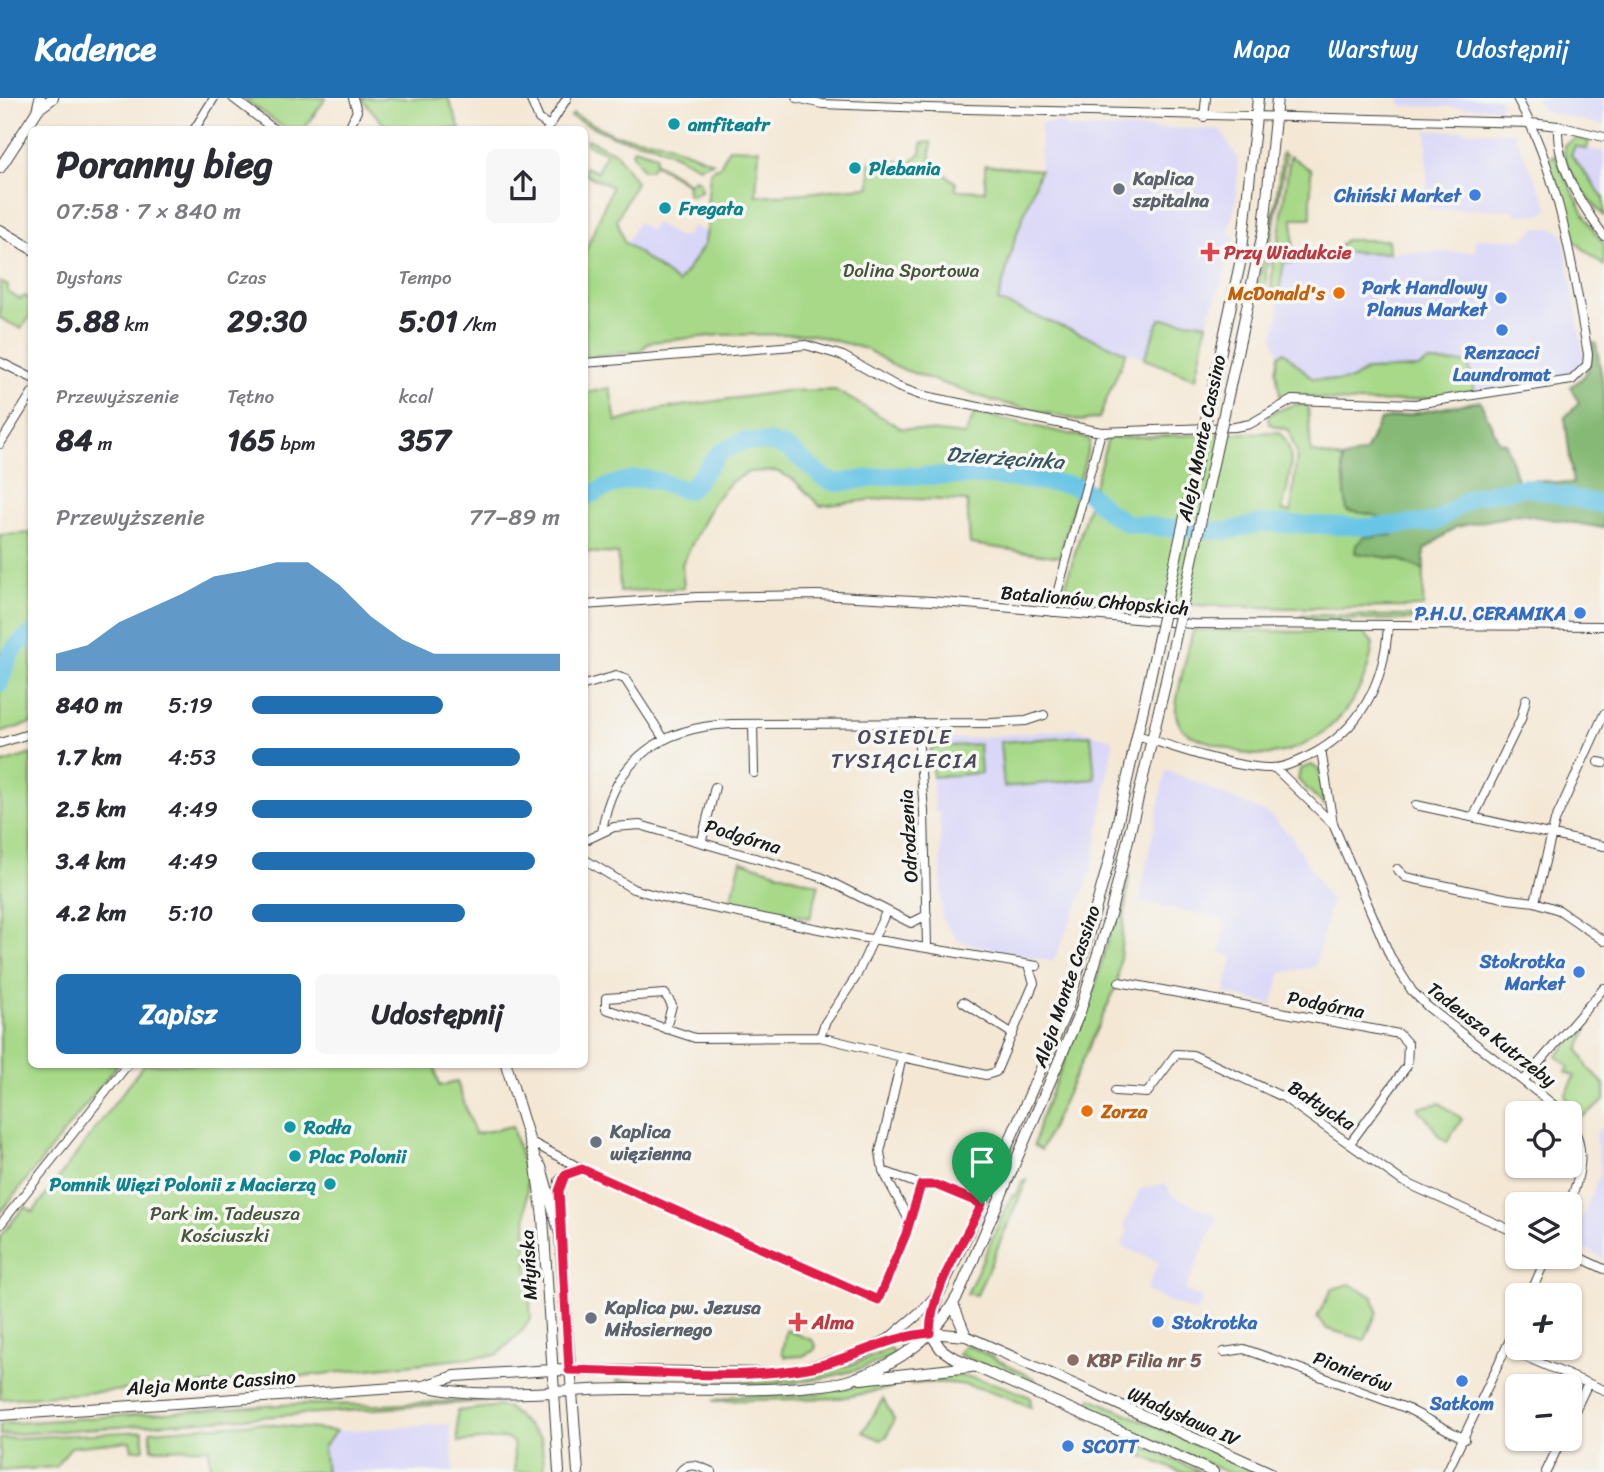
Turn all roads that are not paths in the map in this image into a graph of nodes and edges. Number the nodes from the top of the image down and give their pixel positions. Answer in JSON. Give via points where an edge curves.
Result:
{"nodes":[{"id":1,"x":40,"y":98,"type":"edge"},
{"id":2,"x":53,"y":98,"type":"edge"},
{"id":3,"x":214,"y":98,"type":"edge"},
{"id":4,"x":233,"y":98,"type":"edge"},
{"id":5,"x":353,"y":98,"type":"edge"},
{"id":6,"x":530,"y":98,"type":"edge"},
{"id":7,"x":567,"y":98,"type":"edge"},
{"id":8,"x":797,"y":98,"type":"edge"},
{"id":9,"x":928,"y":98,"type":"edge"},
{"id":10,"x":1206,"y":98,"type":"edge"},
{"id":11,"x":1258,"y":98,"type":"edge"},
{"id":12,"x":1277,"y":98,"type":"edge"},
{"id":13,"x":1517,"y":98,"type":"edge"},
{"id":14,"x":928,"y":108,"type":"junction"},
{"id":15,"x":37,"y":111,"type":"junction"},
{"id":16,"x":1205,"y":117,"type":"junction"},
{"id":17,"x":1275,"y":117,"type":"junction"},
{"id":18,"x":1256,"y":118,"type":"junction"},
{"id":19,"x":1531,"y":123,"type":"junction"},
{"id":20,"x":1559,"y":125,"type":"junction"},
{"id":21,"x":196,"y":126,"type":"edge"},
{"id":22,"x":270,"y":126,"type":"edge"},
{"id":23,"x":350,"y":126,"type":"edge"},
{"id":24,"x":546,"y":126,"type":"edge"},
{"id":25,"x":549,"y":126,"type":"edge"},
{"id":26,"x":1604,"y":137,"type":"edge"},
{"id":27,"x":0,"y":168,"type":"edge"},
{"id":28,"x":0,"y":230,"type":"edge"},
{"id":29,"x":1604,"y":236,"type":"edge"},
{"id":30,"x":28,"y":247,"type":"edge"},
{"id":31,"x":0,"y":362,"type":"edge"},
{"id":32,"x":588,"y":363,"type":"edge"},
{"id":33,"x":28,"y":376,"type":"edge"},
{"id":34,"x":28,"y":399,"type":"edge"},
{"id":35,"x":1101,"y":432,"type":"junction"},
{"id":36,"x":0,"y":444,"type":"edge"},
{"id":37,"x":588,"y":605,"type":"edge"},
{"id":38,"x":1052,"y":612,"type":"junction"},
{"id":39,"x":1388,"y":625,"type":"junction"},
{"id":40,"x":1604,"y":626,"type":"edge"},
{"id":41,"x":588,"y":683,"type":"edge"},
{"id":42,"x":1526,"y":699,"type":"dead end"},
{"id":43,"x":1604,"y":714,"type":"edge"},
{"id":44,"x":1044,"y":715,"type":"dead end"},
{"id":45,"x":917,"y":723,"type":"junction"},
{"id":46,"x":753,"y":724,"type":"junction"},
{"id":47,"x":28,"y":734,"type":"edge"},
{"id":48,"x":1137,"y":735,"type":"junction"},
{"id":49,"x":664,"y":739,"type":"junction"},
{"id":50,"x":1152,"y":740,"type":"junction"},
{"id":51,"x":0,"y":743,"type":"edge"},
{"id":52,"x":1321,"y":750,"type":"junction"},
{"id":53,"x":1275,"y":768,"type":"junction"},
{"id":54,"x":754,"y":772,"type":"dead end"},
{"id":55,"x":715,"y":787,"type":"dead end"},
{"id":56,"x":1416,"y":805,"type":"dead end"},
{"id":57,"x":1474,"y":816,"type":"junction"},
{"id":58,"x":1333,"y":824,"type":"junction"},
{"id":59,"x":603,"y":832,"type":"junction"},
{"id":60,"x":1552,"y":832,"type":"junction"},
{"id":61,"x":588,"y":839,"type":"edge"},
{"id":62,"x":702,"y":840,"type":"junction"},
{"id":63,"x":1604,"y":846,"type":"edge"},
{"id":64,"x":588,"y":862,"type":"edge"},
{"id":65,"x":1397,"y":869,"type":"dead end"},
{"id":66,"x":1535,"y":902,"type":"junction"},
{"id":67,"x":886,"y":912,"type":"junction"},
{"id":68,"x":927,"y":915,"type":"junction"},
{"id":69,"x":874,"y":939,"type":"junction"},
{"id":70,"x":1604,"y":942,"type":"edge"},
{"id":71,"x":927,"y":947,"type":"junction"},
{"id":72,"x":1119,"y":982,"type":"dead end"},
{"id":73,"x":1604,"y":988,"type":"edge"},
{"id":74,"x":963,"y":1002,"type":"dead end"},
{"id":75,"x":666,"y":1028,"type":"junction"},
{"id":76,"x":1013,"y":1034,"type":"junction"},
{"id":77,"x":820,"y":1037,"type":"junction"},
{"id":78,"x":902,"y":1057,"type":"junction"},
{"id":79,"x":125,"y":1068,"type":"edge"},
{"id":80,"x":507,"y":1068,"type":"edge"},
{"id":81,"x":1524,"y":1080,"type":"junction"},
{"id":82,"x":1115,"y":1091,"type":"dead end"},
{"id":83,"x":1549,"y":1101,"type":"edge"},
{"id":84,"x":531,"y":1142,"type":"junction"},
{"id":85,"x":1351,"y":1142,"type":"junction"},
{"id":86,"x":535,"y":1159,"type":"junction"},
{"id":87,"x":582,"y":1169,"type":"junction"},
{"id":88,"x":883,"y":1171,"type":"junction"},
{"id":89,"x":921,"y":1185,"type":"junction"},
{"id":90,"x":982,"y":1204,"type":"junction"},
{"id":91,"x":910,"y":1222,"type":"junction"},
{"id":92,"x":0,"y":1225,"type":"edge"},
{"id":93,"x":1505,"y":1228,"type":"edge"},
{"id":94,"x":559,"y":1234,"type":"junction"},
{"id":95,"x":1582,"y":1259,"type":"edge"},
{"id":96,"x":1604,"y":1269,"type":"edge"},
{"id":97,"x":940,"y":1292,"type":"junction"},
{"id":98,"x":953,"y":1304,"type":"junction"},
{"id":99,"x":930,"y":1333,"type":"junction"},
{"id":100,"x":966,"y":1336,"type":"junction"},
{"id":101,"x":889,"y":1339,"type":"junction"},
{"id":102,"x":1224,"y":1352,"type":"dead end"},
{"id":103,"x":1505,"y":1353,"type":"edge"},
{"id":104,"x":1533,"y":1360,"type":"edge"},
{"id":105,"x":975,"y":1367,"type":"junction"},
{"id":106,"x":552,"y":1370,"type":"junction"},
{"id":107,"x":569,"y":1370,"type":"junction"},
{"id":108,"x":851,"y":1380,"type":"junction"},
{"id":109,"x":1588,"y":1383,"type":"junction"},
{"id":110,"x":424,"y":1386,"type":"junction"},
{"id":111,"x":553,"y":1390,"type":"junction"},
{"id":112,"x":571,"y":1390,"type":"junction"},
{"id":113,"x":1604,"y":1390,"type":"edge"},
{"id":114,"x":1582,"y":1396,"type":"edge"},
{"id":115,"x":0,"y":1415,"type":"edge"},
{"id":116,"x":1465,"y":1439,"type":"junction"},
{"id":117,"x":1556,"y":1451,"type":"edge"},
{"id":118,"x":559,"y":1472,"type":"edge"},
{"id":119,"x":578,"y":1472,"type":"edge"},
{"id":120,"x":680,"y":1472,"type":"edge"},
{"id":121,"x":712,"y":1472,"type":"edge"},
{"id":122,"x":1213,"y":1472,"type":"edge"},
{"id":123,"x":1269,"y":1472,"type":"edge"},
{"id":124,"x":1447,"y":1472,"type":"edge"},
{"id":125,"x":1546,"y":1472,"type":"edge"}],
"edges":[{"from":1,"to":15,"type":"street"},
{"from":2,"to":15,"type":"street"},
{"from":3,"to":21,"type":"street"},
{"from":4,"to":22,"type":"street"},
{"from":5,"to":23,"type":"street","via":[[357,111]]},
{"from":6,"to":24,"type":"street"},
{"from":7,"to":25,"type":"street"},
{"from":8,"to":14,"type":"street","via":[[822,104]]},
{"from":9,"to":14,"type":"street"},
{"from":10,"to":16,"type":"street"},
{"from":11,"to":18,"type":"street","name":"Aleja Monte Cassino"},
{"from":12,"to":17,"type":"street","name":"Aleja Monte Cassino"},
{"from":13,"to":19,"type":"street"},
{"from":14,"to":16,"type":"street"},
{"from":15,"to":27,"type":"street"},
{"from":16,"to":18,"type":"street"},
{"from":17,"to":18,"type":"street"},
{"from":17,"to":19,"type":"street"},
{"from":17,"to":50,"type":"street","name":"Aleja Monte Cassino","bridge":true,"via":[[1264,228]]},
{"from":18,"to":48,"type":"street","name":"Aleja Monte Cassino","bridge":true,"via":[[1241,259]]},
{"from":19,"to":20,"type":"street"},
{"from":19,"to":35,"type":"street","via":[[1564,223],[1588,354],[1587,365],[1572,380],[1415,404],[1292,400],[1250,424],[1235,427]]},
{"from":20,"to":26,"type":"street"},
{"from":20,"to":29,"type":"street","via":[[1557,145],[1574,188]]},
{"from":28,"to":30,"type":"street"},
{"from":31,"to":33,"type":"street"},
{"from":32,"to":35,"type":"street","via":[[806,345],[842,356],[920,395]]},
{"from":34,"to":36,"type":"street"},
{"from":35,"to":38,"type":"street"},
{"from":37,"to":38,"type":"street","name":"Batalionów Chłopskich","via":[[817,595]]},
{"from":38,"to":39,"type":"street","name":"Batalionów Chłopskich","via":[[1192,624]]},
{"from":39,"to":40,"type":"street","name":"Batalionów Chłopskich"},
{"from":39,"to":52,"type":"street","via":[[1380,674],[1369,701],[1351,727]]},
{"from":41,"to":49,"type":"street","via":[[616,676],[625,679]]},
{"from":42,"to":57,"type":"street","via":[[1521,719]]},
{"from":43,"to":60,"type":"street"},
{"from":44,"to":45,"type":"street","via":[[1026,722]]},
{"from":45,"to":46,"type":"street"},
{"from":45,"to":68,"type":"street","name":"Odrodzenia"},
{"from":46,"to":49,"type":"street","via":[[701,726]]},
{"from":46,"to":54,"type":"street"},
{"from":47,"to":51,"type":"street"},
{"from":48,"to":50,"type":"street"},
{"from":48,"to":90,"type":"street","name":"Aleja Monte Cassino","via":[[1081,969],[1051,1050]]},
{"from":49,"to":59,"type":"street","via":[[622,776],[610,799]]},
{"from":50,"to":53,"type":"street","via":[[1249,766]]},
{"from":50,"to":98,"type":"street","name":"Aleja Monte Cassino","via":[[1111,911],[1080,1012]]},
{"from":52,"to":53,"type":"street"},
{"from":52,"to":58,"type":"street","name":"Tadeusza Kutrzeby"},
{"from":53,"to":58,"type":"street","name":"Tadeusza Kutrzeby"},
{"from":55,"to":62,"type":"street"},
{"from":56,"to":57,"type":"street"},
{"from":57,"to":60,"type":"street"},
{"from":58,"to":81,"type":"street","name":"Tadeusza Kutrzeby","via":[[1390,956],[1412,991]]},
{"from":59,"to":61,"type":"street","name":"Podgórna"},
{"from":59,"to":62,"type":"street","name":"Podgórna","via":[[634,824]]},
{"from":60,"to":63,"type":"street"},
{"from":60,"to":66,"type":"street"},
{"from":62,"to":67,"type":"street","name":"Podgórna","via":[[821,877]]},
{"from":64,"to":69,"type":"street","via":[[646,893]]},
{"from":65,"to":66,"type":"street","via":[[1405,877]]},
{"from":66,"to":70,"type":"street","via":[[1559,910]]},
{"from":67,"to":68,"type":"street","name":"Podgórna","via":[[911,923]]},
{"from":67,"to":69,"type":"street"},
{"from":68,"to":71,"type":"street","name":"Odrodzenia"},
{"from":69,"to":71,"type":"street"},
{"from":69,"to":77,"type":"street"},
{"from":71,"to":76,"type":"street","via":[[1033,965],[1034,984]]},
{"from":72,"to":85,"type":"street","name":"Podgórna","via":[[1405,1039],[1410,1049],[1407,1066]]},
{"from":73,"to":81,"type":"street"},
{"from":74,"to":76,"type":"street"},
{"from":75,"to":75,"type":"street","via":[[672,1005],[665,994],[606,998],[606,1009]]},
{"from":75,"to":77,"type":"street","via":[[695,1038]]},
{"from":76,"to":78,"type":"street","via":[[996,1072],[986,1075]]},
{"from":77,"to":78,"type":"street"},
{"from":78,"to":88,"type":"street","via":[[880,1152]]},
{"from":79,"to":92,"type":"street"},
{"from":80,"to":84,"type":"street","name":"Młyńska"},
{"from":81,"to":83,"type":"street","name":"Tadeusza Kutrzeby"},
{"from":82,"to":85,"type":"street","name":"Bałtycka","via":[[1147,1093],[1176,1054],[1186,1053],[1283,1097]]},
{"from":84,"to":86,"type":"street","name":"Młyńska"},
{"from":84,"to":87,"type":"street"},
{"from":85,"to":93,"type":"street","name":"Bałtycka","via":[[1402,1181]]},
{"from":86,"to":94,"type":"street","name":"Młyńska"},
{"from":86,"to":106,"type":"street","name":"Młyńska"},
{"from":87,"to":91,"type":"street","via":[[878,1300]]},
{"from":87,"to":94,"type":"street","via":[[570,1171],[560,1181]]},
{"from":88,"to":89,"type":"street"},
{"from":88,"to":91,"type":"street"},
{"from":89,"to":90,"type":"street","via":[[936,1185]]},
{"from":89,"to":91,"type":"street"},
{"from":90,"to":97,"type":"street","name":"Aleja Monte Cassino"},
{"from":94,"to":107,"type":"street","name":"Młyńska"},
{"from":95,"to":96,"type":"street"},
{"from":97,"to":99,"type":"street"},
{"from":97,"to":101,"type":"street","name":"Aleja Monte Cassino"},
{"from":98,"to":99,"type":"street","name":"Aleja Monte Cassino"},
{"from":98,"to":100,"type":"street"},
{"from":99,"to":100,"type":"street","name":"Władysława IV"},
{"from":99,"to":101,"type":"street","name":"Władysława IV"},
{"from":99,"to":105,"type":"street","name":"Władysława IV","via":[[941,1349]]},
{"from":99,"to":108,"type":"street","name":"Aleja Monte Cassino","via":[[901,1358]]},
{"from":100,"to":123,"type":"street","name":"Władysława IV"},
{"from":101,"to":107,"type":"street","name":"Aleja Monte Cassino","via":[[838,1361],[775,1373]]},
{"from":102,"to":116,"type":"street","name":"Pionierów","via":[[1244,1349],[1298,1368],[1406,1408]]},
{"from":103,"to":116,"type":"street"},
{"from":104,"to":109,"type":"street"},
{"from":105,"to":108,"type":"street"},
{"from":105,"to":122,"type":"street","name":"Władysława IV"},
{"from":106,"to":107,"type":"street","name":"Aleja Monte Cassino"},
{"from":106,"to":110,"type":"street","name":"Aleja Monte Cassino","via":[[454,1376]]},
{"from":106,"to":111,"type":"street","name":"Młyńska"},
{"from":107,"to":112,"type":"street","name":"Młyńska"},
{"from":108,"to":112,"type":"street","name":"Aleja Monte Cassino","via":[[754,1391]]},
{"from":109,"to":113,"type":"street"},
{"from":109,"to":114,"type":"street"},
{"from":110,"to":111,"type":"street","name":"Aleja Monte Cassino","via":[[456,1394]]},
{"from":110,"to":115,"type":"street","name":"Aleja Monte Cassino"},
{"from":111,"to":112,"type":"street","name":"Aleja Monte Cassino"},
{"from":111,"to":118,"type":"street","name":"Młyńska"},
{"from":112,"to":119,"type":"street","name":"Młyńska"},
{"from":116,"to":124,"type":"street"},
{"from":117,"to":125,"type":"street"},
{"from":120,"to":121,"type":"street","via":[[688,1465]]}]}
